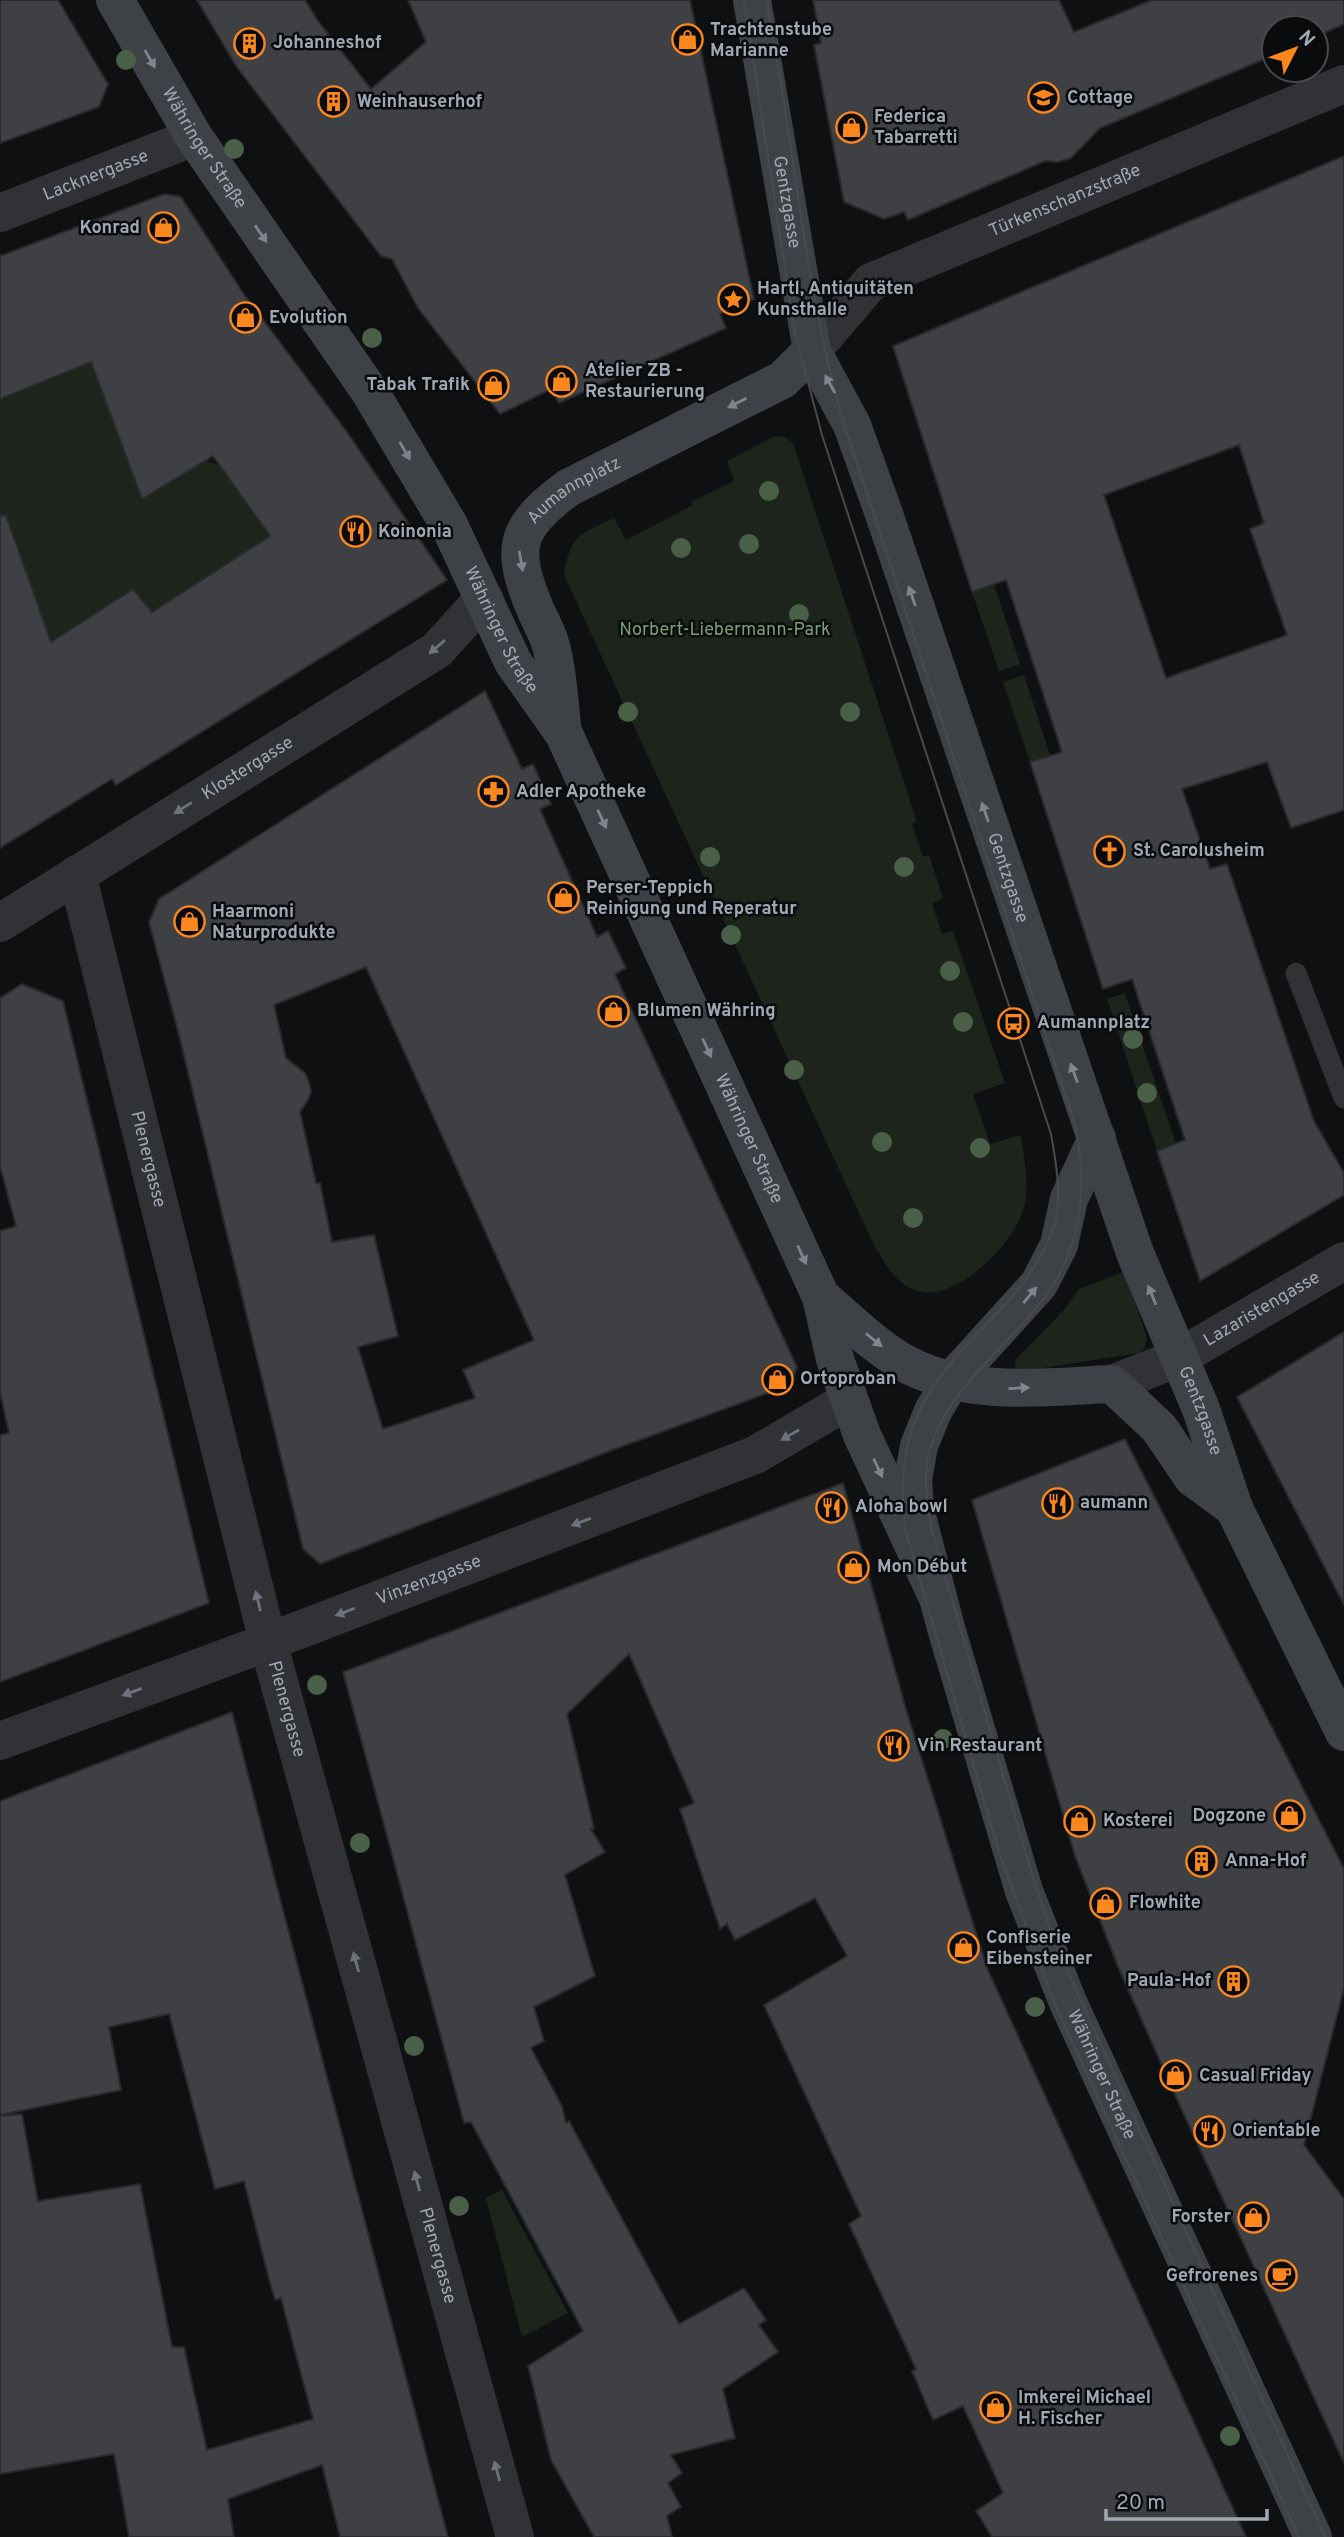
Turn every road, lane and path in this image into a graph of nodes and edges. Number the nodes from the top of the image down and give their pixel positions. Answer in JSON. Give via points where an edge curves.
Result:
{"nodes":[{"id":1,"x":115,"y":0,"type":"edge"},
{"id":2,"x":752,"y":0,"type":"edge"},
{"id":3,"x":1344,"y":84,"type":"edge"},
{"id":4,"x":194,"y":137,"type":"junction"},
{"id":5,"x":0,"y":213,"type":"edge"},
{"id":6,"x":812,"y":351,"type":"junction"},
{"id":7,"x":484,"y":598,"type":"junction"},
{"id":8,"x":564,"y":734,"type":"junction"},
{"id":9,"x":77,"y":874,"type":"junction"},
{"id":10,"x":0,"y":923,"type":"edge"},
{"id":11,"x":1296,"y":973,"type":"dead end"},
{"id":12,"x":1344,"y":1098,"type":"edge"},
{"id":13,"x":1097,"y":1138,"type":"junction"},
{"id":14,"x":1344,"y":1261,"type":"edge"},
{"id":15,"x":821,"y":1297,"type":"junction"},
{"id":16,"x":1178,"y":1358,"type":"junction"},
{"id":17,"x":951,"y":1381,"type":"junction"},
{"id":18,"x":1112,"y":1384,"type":"junction"},
{"id":19,"x":849,"y":1400,"type":"junction"},
{"id":20,"x":1234,"y":1508,"type":"junction"},
{"id":21,"x":937,"y":1595,"type":"junction"},
{"id":22,"x":268,"y":1642,"type":"junction"},
{"id":23,"x":1344,"y":1732,"type":"edge"},
{"id":24,"x":0,"y":1741,"type":"edge"},
{"id":25,"x":515,"y":2537,"type":"edge"},
{"id":26,"x":1313,"y":2537,"type":"edge"}],
"edges":[{"from":1,"to":4,"type":"main road","name":"Währinger Straße","one_way":true},
{"from":2,"to":6,"type":"main road","name":"Gentzgasse"},
{"from":3,"to":6,"type":"street","name":"Türkenschanzstraße","via":[[871,282]]},
{"from":4,"to":5,"type":"street","name":"Lacknergasse"},
{"from":4,"to":7,"type":"main road","name":"Währinger Straße","one_way":true,"via":[[370,392],[449,525]]},
{"from":6,"to":8,"type":"main road","name":"Aumannplatz","one_way":true,"via":[[782,380],[568,488],[540,509],[527,526],[519,550],[525,583],[551,646]]},
{"from":13,"to":6,"type":"main road","name":"Gentzgasse","one_way":true,"via":[[852,425]]},
{"from":7,"to":8,"type":"main road","name":"Währinger Straße","via":[[513,662]]},
{"from":7,"to":9,"type":"street","name":"Klostergasse","one_way":true,"via":[[437,650]]},
{"from":8,"to":15,"type":"main road","name":"Währinger Straße","one_way":true},
{"from":9,"to":10,"type":"street","name":"Klostergasse"},
{"from":22,"to":9,"type":"street","name":"Plenergasse","one_way":true},
{"from":11,"to":12,"type":"lane"},
{"from":16,"to":13,"type":"main road","name":"Gentzgasse","one_way":true,"via":[[1135,1253]]},
{"from":17,"to":13,"type":"main road","one_way":true,"via":[[1038,1284],[1059,1245],[1069,1199]]},
{"from":14,"to":16,"type":"street","name":"Lazaristengasse"},
{"from":15,"to":17,"type":"main road","name":"Währinger Straße","one_way":true,"via":[[909,1366]]},
{"from":15,"to":19,"type":"main road","name":"Währinger Straße"},
{"from":16,"to":18,"type":"street"},
{"from":16,"to":20,"type":"main road","name":"Gentzgasse","via":[[1201,1409]]},
{"from":17,"to":18,"type":"main road","one_way":true,"via":[[1000,1389]]},
{"from":17,"to":21,"type":"main road","name":"Währinger Straße","via":[[922,1433],[913,1479],[915,1509]]},
{"from":18,"to":20,"type":"main road","via":[[1159,1428],[1193,1478]]},
{"from":19,"to":21,"type":"main road","name":"Währinger Straße","one_way":true},
{"from":19,"to":22,"type":"street","name":"Vinzenzgasse","one_way":true,"via":[[755,1455]]},
{"from":20,"to":23,"type":"main road","name":"Gentzgasse"},
{"from":21,"to":26,"type":"main road","name":"Währinger Straße","via":[[1024,1891],[1067,2000]]},
{"from":22,"to":24,"type":"street","name":"Vinzenzgasse","one_way":true},
{"from":25,"to":22,"type":"street","name":"Plenergasse","one_way":true}]}
